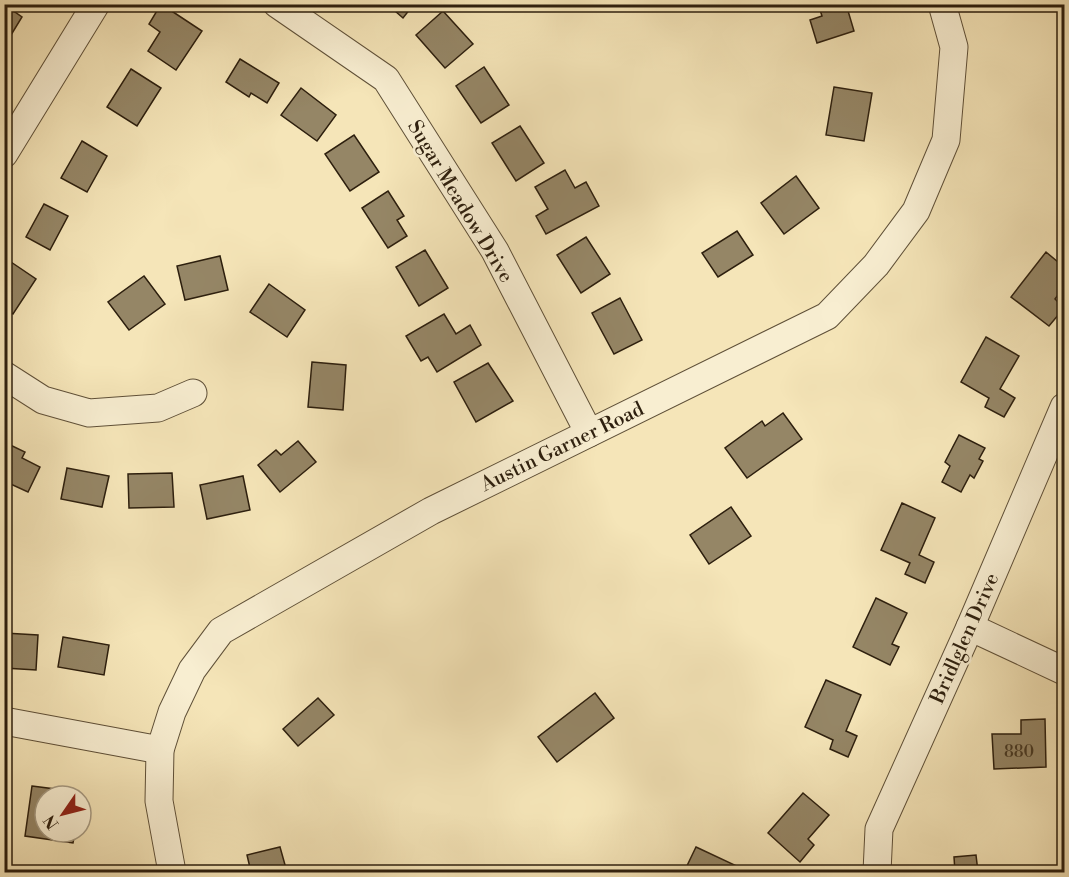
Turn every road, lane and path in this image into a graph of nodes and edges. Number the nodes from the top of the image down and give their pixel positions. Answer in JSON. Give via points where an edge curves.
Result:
{"nodes":[{"id":1,"x":96,"y":4,"type":"edge"},
{"id":2,"x":942,"y":4,"type":"edge"},
{"id":3,"x":282,"y":7,"type":"edge"},
{"id":4,"x":4,"y":154,"type":"edge"},
{"id":5,"x":4,"y":375,"type":"edge"},
{"id":6,"x":193,"y":393,"type":"dead end"},
{"id":7,"x":1065,"y":406,"type":"edge"},
{"id":8,"x":589,"y":433,"type":"junction"},
{"id":9,"x":970,"y":627,"type":"junction"},
{"id":10,"x":1065,"y":671,"type":"edge"},
{"id":11,"x":4,"y":721,"type":"edge"},
{"id":12,"x":160,"y":750,"type":"junction"},
{"id":13,"x":172,"y":873,"type":"edge"},
{"id":14,"x":878,"y":873,"type":"edge"}],
"edges":[{"from":1,"to":4,"type":"street"},
{"from":2,"to":8,"type":"street","name":"Austin Garner Road","via":[[954,47],[946,140],[916,211],[876,265],[827,316]]},
{"from":3,"to":8,"type":"street","name":"Sugar Meadow Drive","via":[[386,79],[495,251]]},
{"from":5,"to":6,"type":"street","via":[[43,400],[89,413],[158,408]]},
{"from":7,"to":9,"type":"street","name":"Bridlglen Drive"},
{"from":8,"to":12,"type":"street","name":"Austin Garner Road","via":[[431,511],[220,631],[192,670]]},
{"from":9,"to":10,"type":"street"},
{"from":9,"to":14,"type":"street","name":"Bridlglen Drive","via":[[879,829]]},
{"from":11,"to":12,"type":"street"},
{"from":12,"to":13,"type":"street","name":"Austin Garner Road","via":[[159,801]]}]}
